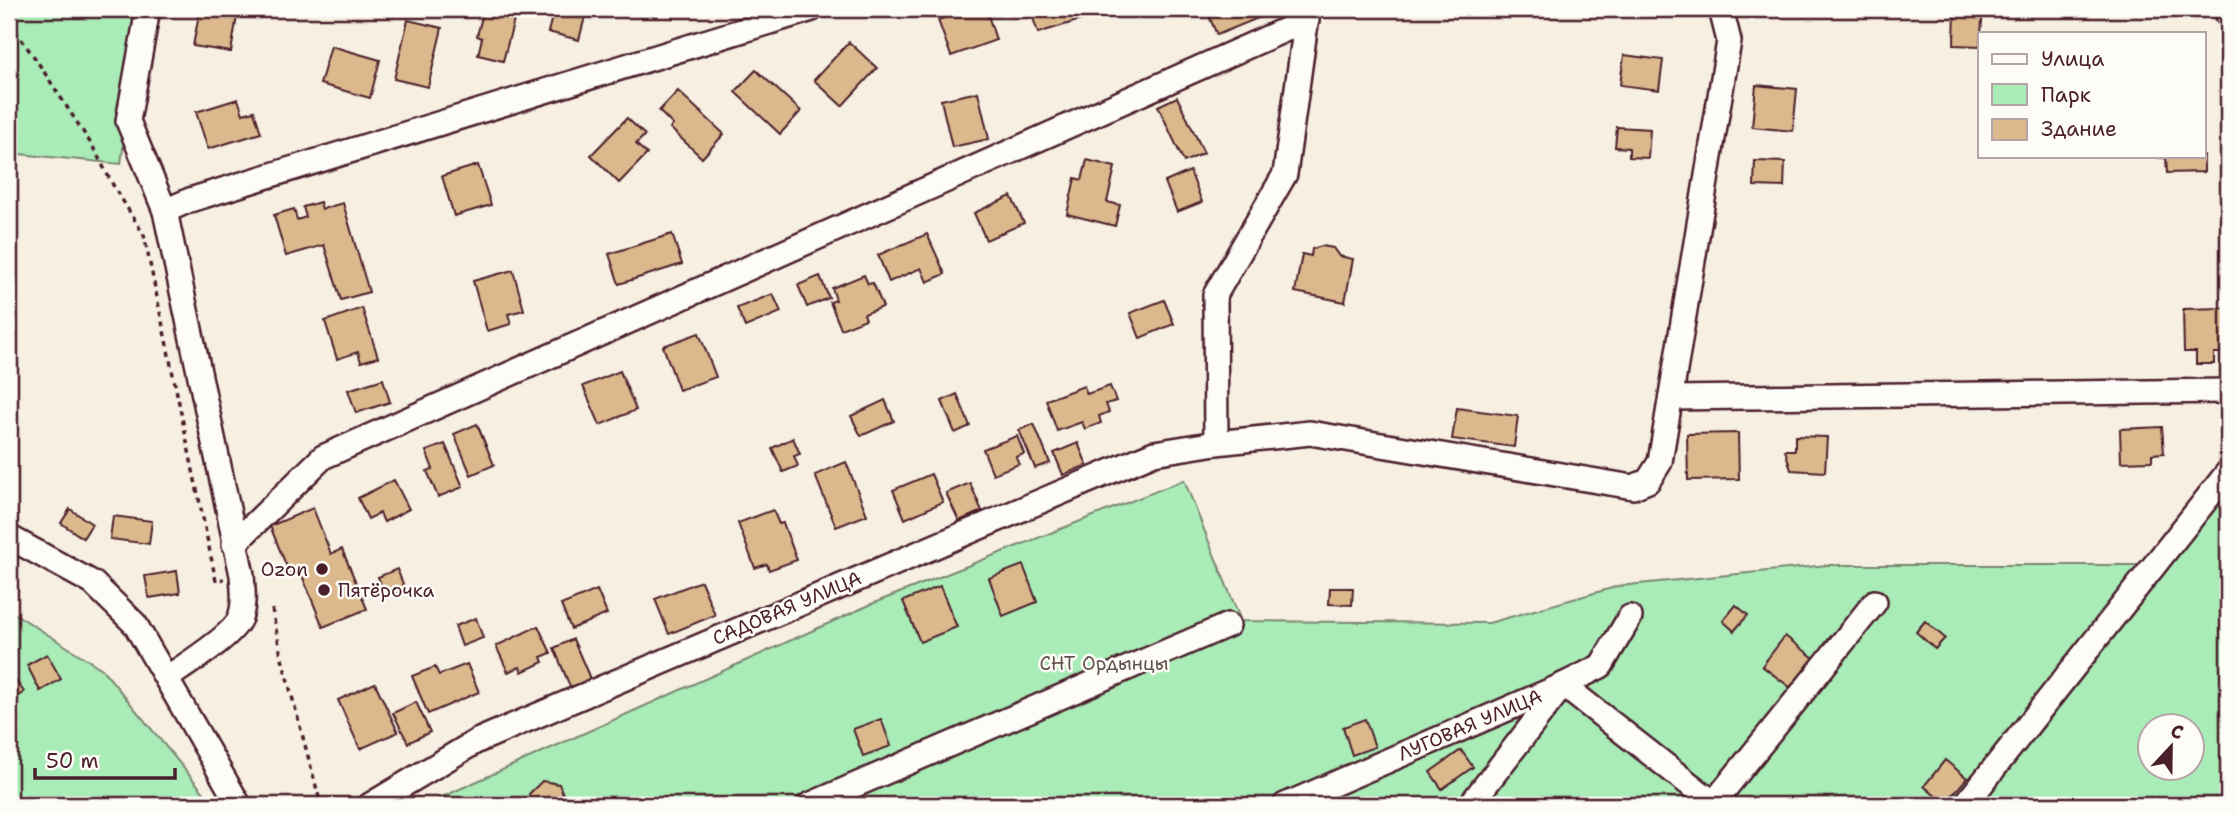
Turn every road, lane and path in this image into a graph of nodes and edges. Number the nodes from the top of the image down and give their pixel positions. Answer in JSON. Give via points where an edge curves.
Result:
{"nodes":[{"id":1,"x":148,"y":9,"type":"edge"},
{"id":2,"x":813,"y":9,"type":"edge"},
{"id":3,"x":2228,"y":9,"type":"edge"},
{"id":4,"x":1729,"y":11,"type":"edge"},
{"id":5,"x":1308,"y":14,"type":"edge"},
{"id":6,"x":2228,"y":15,"type":"edge"},
{"id":7,"x":9,"y":23,"type":"edge"},
{"id":8,"x":165,"y":211,"type":"junction"},
{"id":9,"x":2228,"y":391,"type":"edge"},
{"id":10,"x":1671,"y":398,"type":"junction"},
{"id":11,"x":1216,"y":443,"type":"junction"},
{"id":12,"x":2228,"y":472,"type":"edge"},
{"id":13,"x":9,"y":537,"type":"edge"},
{"id":14,"x":234,"y":544,"type":"junction"},
{"id":15,"x":242,"y":575,"type":"junction"},
{"id":16,"x":1875,"y":602,"type":"dead end"},
{"id":17,"x":272,"y":608,"type":"dead end"},
{"id":18,"x":1630,"y":617,"type":"dead end"},
{"id":19,"x":1228,"y":625,"type":"dead end"},
{"id":20,"x":167,"y":678,"type":"junction"},
{"id":21,"x":1563,"y":685,"type":"junction"},
{"id":22,"x":1714,"y":804,"type":"edge"},
{"id":23,"x":239,"y":805,"type":"edge"},
{"id":24,"x":321,"y":805,"type":"edge"},
{"id":25,"x":370,"y":805,"type":"edge"},
{"id":26,"x":809,"y":805,"type":"edge"},
{"id":27,"x":1285,"y":805,"type":"edge"},
{"id":28,"x":1470,"y":805,"type":"edge"},
{"id":29,"x":1965,"y":805,"type":"edge"}],
"edges":[{"from":1,"to":8,"type":"street","via":[[128,121]]},
{"from":2,"to":8,"type":"street"},
{"from":3,"to":6,"type":"street"},
{"from":4,"to":10,"type":"street","name":"САДОВАЯ УЛИЦА","via":[[1729,41]]},
{"from":5,"to":11,"type":"street","via":[[1285,174],[1215,295]]},
{"from":5,"to":14,"type":"street","via":[[323,457]]},
{"from":7,"to":15,"type":"path","via":[[93,147],[144,235],[216,581]]},
{"from":8,"to":14,"type":"street"},
{"from":9,"to":10,"type":"street"},
{"from":10,"to":11,"type":"street","name":"САДОВАЯ УЛИЦА","via":[[1660,462],[1648,481],[1633,487],[1310,432]]},
{"from":11,"to":25,"type":"street","name":"САДОВАЯ УЛИЦА","via":[[1154,453],[612,682],[477,741]]},
{"from":12,"to":29,"type":"street"},
{"from":13,"to":20,"type":"street","via":[[93,583],[135,624]]},
{"from":14,"to":15,"type":"street"},
{"from":15,"to":20,"type":"street","via":[[245,600],[239,621]]},
{"from":16,"to":22,"type":"street"},
{"from":17,"to":24,"type":"path"},
{"from":18,"to":21,"type":"street","name":"ЛУГОВАЯ УЛИЦА","via":[[1601,666]]},
{"from":19,"to":26,"type":"street"},
{"from":20,"to":23,"type":"street"},
{"from":21,"to":22,"type":"street"},
{"from":21,"to":27,"type":"street","name":"ЛУГОВАЯ УЛИЦА"},
{"from":21,"to":28,"type":"street"}]}
